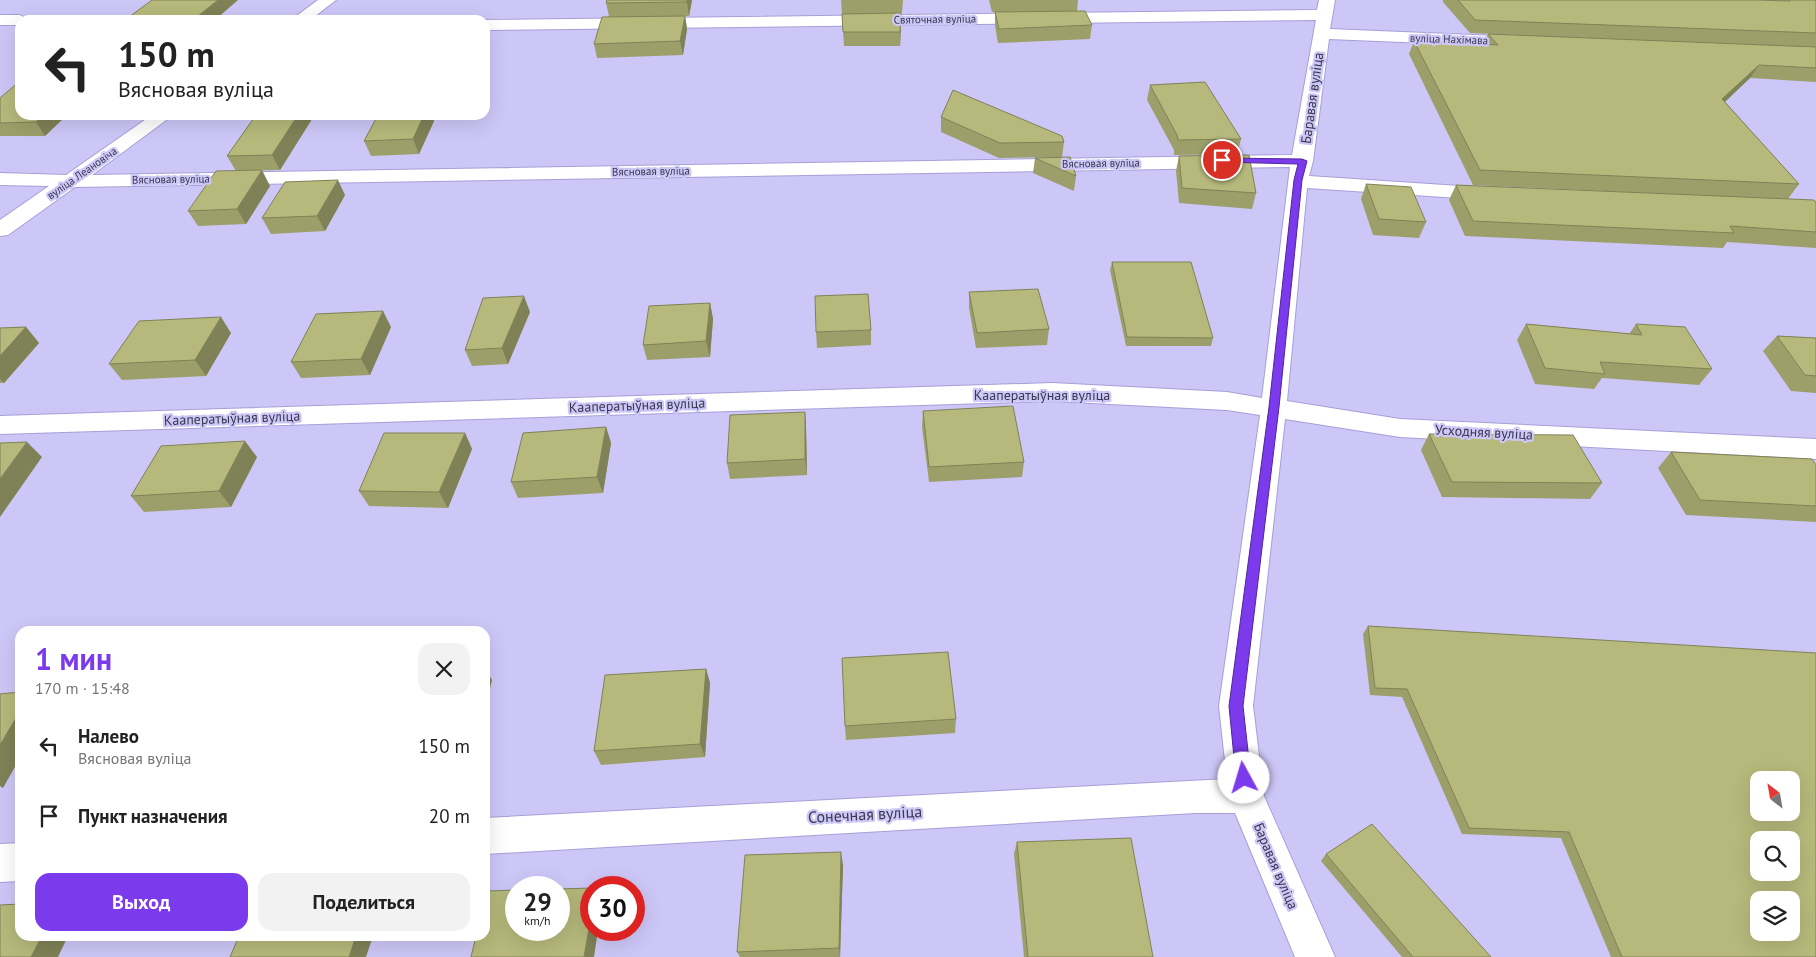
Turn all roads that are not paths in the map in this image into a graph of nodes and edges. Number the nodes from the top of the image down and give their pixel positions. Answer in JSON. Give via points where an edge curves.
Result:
{"nodes":[{"id":1,"x":328,"y":0,"type":"edge"},
{"id":2,"x":306,"y":15,"type":"edge"},
{"id":3,"x":1324,"y":16,"type":"edge"},
{"id":4,"x":0,"y":20,"type":"edge"},
{"id":5,"x":15,"y":20,"type":"edge"},
{"id":6,"x":490,"y":25,"type":"edge"},
{"id":7,"x":1539,"y":43,"type":"edge"},
{"id":8,"x":157,"y":120,"type":"edge"},
{"id":9,"x":1300,"y":171,"type":"junction"},
{"id":10,"x":0,"y":179,"type":"edge"},
{"id":11,"x":70,"y":181,"type":"junction"},
{"id":12,"x":1513,"y":196,"type":"edge"},
{"id":13,"x":0,"y":230,"type":"edge"},
{"id":14,"x":1274,"y":407,"type":"junction"},
{"id":15,"x":0,"y":425,"type":"edge"},
{"id":16,"x":1816,"y":449,"type":"edge"},
{"id":17,"x":1246,"y":796,"type":"junction"},
{"id":18,"x":490,"y":836,"type":"edge"},
{"id":19,"x":15,"y":862,"type":"edge"},
{"id":20,"x":0,"y":863,"type":"edge"},
{"id":21,"x":1315,"y":957,"type":"edge"}],
"edges":[{"from":1,"to":2,"type":"street"},
{"from":3,"to":6,"type":"street","name":"Святочная вуліца"},
{"from":3,"to":7,"type":"street","name":"вуліца Нахімава"},
{"from":3,"to":9,"type":"street","name":"Баравая вуліца"},
{"from":4,"to":5,"type":"street"},
{"from":8,"to":11,"type":"street","name":"вуліца Леановіча"},
{"from":9,"to":11,"type":"street","name":"Вясновая вуліца","via":[[1252,160]]},
{"from":9,"to":12,"type":"street","name":"Вясновая вуліца"},
{"from":9,"to":14,"type":"street","name":"Баравая вуліца"},
{"from":10,"to":11,"type":"street","name":"Вясновая вуліца"},
{"from":11,"to":13,"type":"street","name":"вуліца Леановіча"},
{"from":14,"to":15,"type":"street","name":"Кааператыўная вуліца","via":[[1227,401],[1052,392]]},
{"from":14,"to":16,"type":"street","name":"Усходняя вуліца","via":[[1400,428]]},
{"from":14,"to":17,"type":"street","name":"Баравая вуліца","via":[[1236,706]]},
{"from":17,"to":18,"type":"street","name":"Сонечная вуліца","via":[[1195,796]]},
{"from":17,"to":21,"type":"street","name":"Баравая вуліца"},
{"from":19,"to":20,"type":"street"}]}
